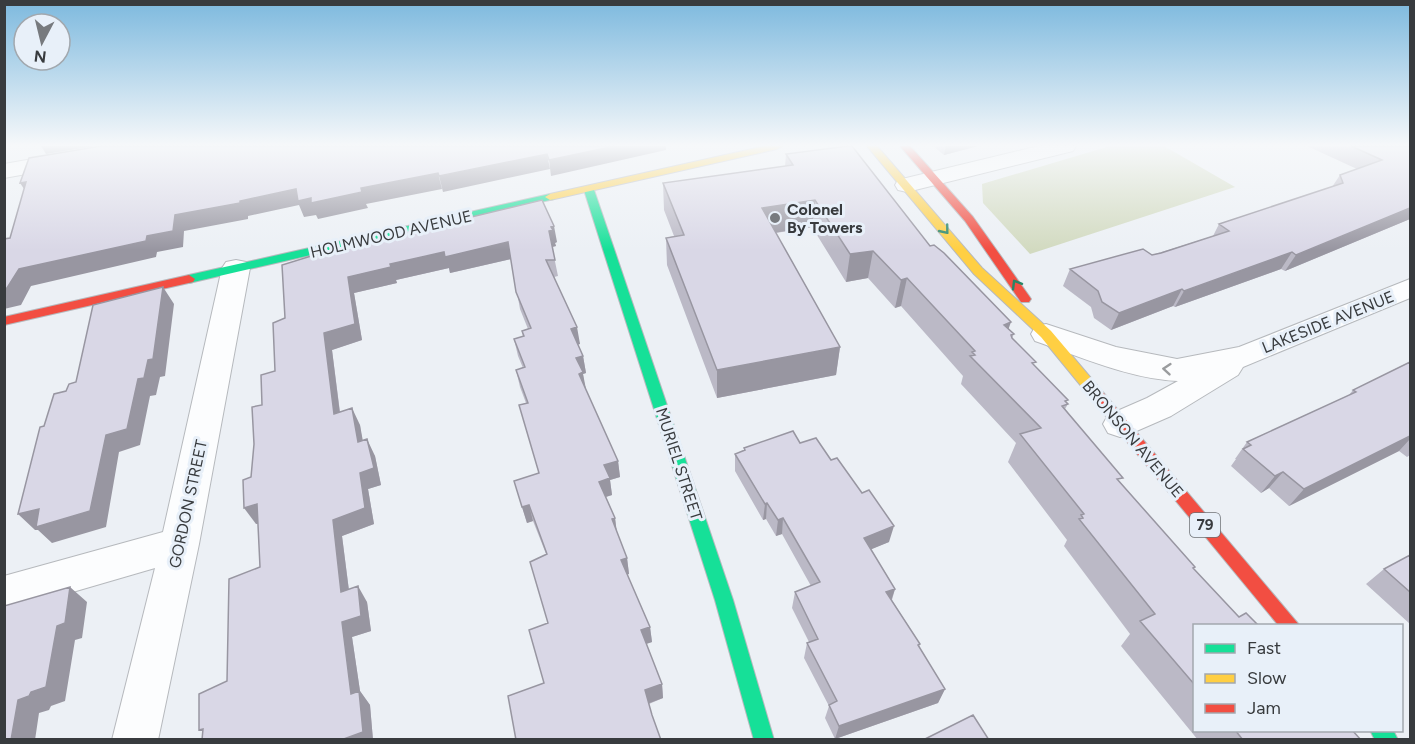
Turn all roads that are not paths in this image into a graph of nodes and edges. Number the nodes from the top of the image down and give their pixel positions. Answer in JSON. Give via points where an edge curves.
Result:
{"nodes":[{"id":1,"x":936,"y":180,"type":"edge"},
{"id":2,"x":629,"y":181,"type":"edge"},
{"id":3,"x":903,"y":181,"type":"edge"},
{"id":4,"x":932,"y":181,"type":"edge"},
{"id":5,"x":907,"y":185,"type":"junction"},
{"id":6,"x":590,"y":190,"type":"junction"},
{"id":7,"x":236,"y":268,"type":"junction"},
{"id":8,"x":1410,"y":288,"type":"edge"},
{"id":9,"x":4,"y":321,"type":"edge"},
{"id":10,"x":1046,"y":334,"type":"junction"},
{"id":11,"x":1245,"y":356,"type":"junction"},
{"id":12,"x":1120,"y":424,"type":"junction"},
{"id":13,"x":180,"y":544,"type":"junction"},
{"id":14,"x":4,"y":594,"type":"edge"},
{"id":15,"x":1289,"y":624,"type":"edge"},
{"id":16,"x":135,"y":740,"type":"edge"},
{"id":17,"x":764,"y":740,"type":"edge"}],
"edges":[{"from":10,"to":1,"type":"street","name":"BRONSON AVENUE","number":"79","one_way":true,"via":[[1006,267]]},
{"from":2,"to":6,"type":"street","name":"HOLMWOOD AVENUE"},
{"from":3,"to":5,"type":"street","name":"BRONSON AVENUE","number":"79"},
{"from":4,"to":5,"type":"street"},
{"from":5,"to":10,"type":"street","name":"BRONSON AVENUE","number":"79","one_way":true,"via":[[978,271]]},
{"from":6,"to":7,"type":"street","name":"HOLMWOOD AVENUE"},
{"from":6,"to":17,"type":"street","name":"MURIEL STREET","via":[[724,600]]},
{"from":7,"to":9,"type":"street","name":"HOLMWOOD AVENUE"},
{"from":7,"to":13,"type":"street","name":"GORDON STREET"},
{"from":8,"to":11,"type":"street","name":"LAKESIDE AVENUE"},
{"from":11,"to":10,"type":"street","name":"LAKESIDE AVENUE","one_way":true,"via":[[1177,370],[1111,356]]},
{"from":10,"to":12,"type":"street","name":"BRONSON AVENUE","number":"79"},
{"from":11,"to":12,"type":"street","name":"LAKESIDE AVENUE","via":[[1194,388]]},
{"from":12,"to":15,"type":"street","name":"BRONSON AVENUE","number":"79"},
{"from":13,"to":14,"type":"street"},
{"from":13,"to":16,"type":"street","name":"GORDON STREET"}]}
